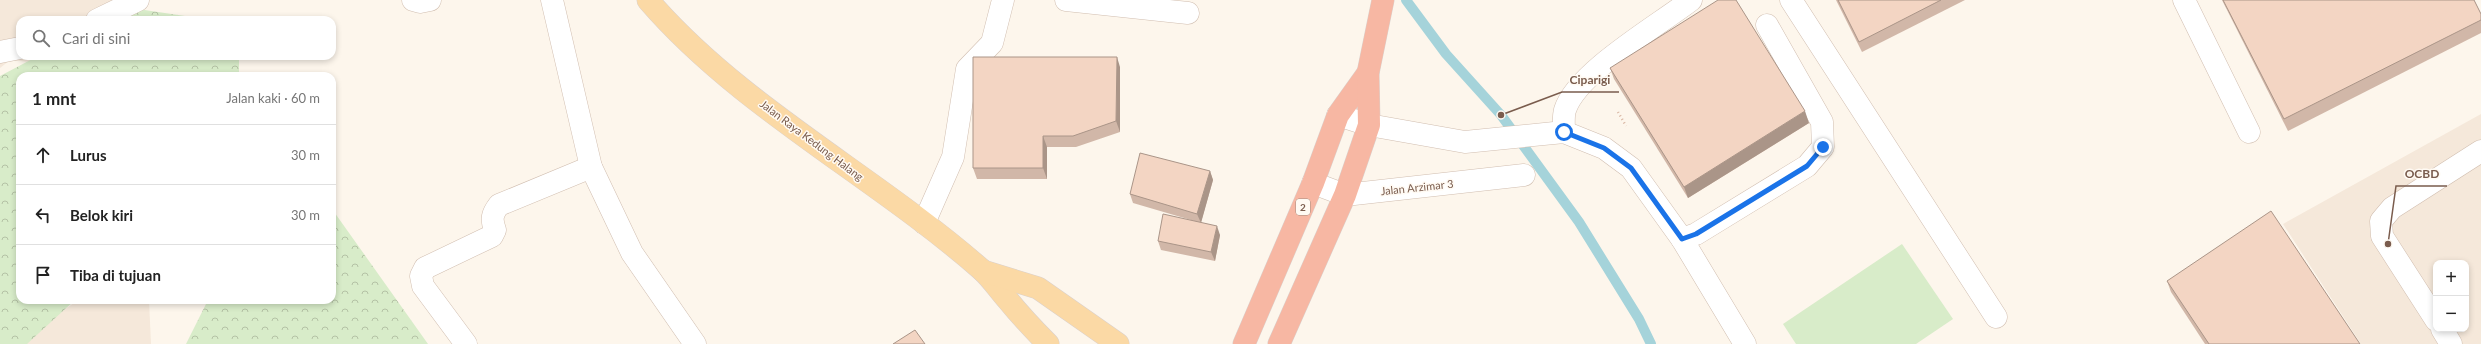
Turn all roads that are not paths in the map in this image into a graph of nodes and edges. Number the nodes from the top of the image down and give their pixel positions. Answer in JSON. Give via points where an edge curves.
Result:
{"nodes":[{"id":1,"x":138,"y":0,"type":"edge"},
{"id":2,"x":413,"y":0,"type":"edge"},
{"id":3,"x":430,"y":0,"type":"edge"},
{"id":4,"x":552,"y":0,"type":"edge"},
{"id":5,"x":648,"y":0,"type":"edge"},
{"id":6,"x":1003,"y":0,"type":"edge"},
{"id":7,"x":1066,"y":0,"type":"edge"},
{"id":8,"x":1692,"y":0,"type":"edge"},
{"id":9,"x":1791,"y":0,"type":"edge"},
{"id":10,"x":2184,"y":0,"type":"edge"},
{"id":11,"x":1382,"y":7,"type":"edge"},
{"id":12,"x":1188,"y":13,"type":"dead end"},
{"id":13,"x":105,"y":16,"type":"edge"},
{"id":14,"x":1767,"y":25,"type":"dead end"},
{"id":15,"x":16,"y":49,"type":"edge"},
{"id":16,"x":0,"y":52,"type":"edge"},
{"id":17,"x":1368,"y":73,"type":"junction"},
{"id":18,"x":1338,"y":115,"type":"junction"},
{"id":19,"x":1370,"y":125,"type":"junction"},
{"id":20,"x":1560,"y":132,"type":"junction"},
{"id":21,"x":2249,"y":132,"type":"dead end"},
{"id":22,"x":2481,"y":151,"type":"edge"},
{"id":23,"x":590,"y":167,"type":"junction"},
{"id":24,"x":1524,"y":175,"type":"dead end"},
{"id":25,"x":1313,"y":182,"type":"junction"},
{"id":26,"x":1345,"y":195,"type":"junction"},
{"id":27,"x":924,"y":223,"type":"junction"},
{"id":28,"x":1682,"y":239,"type":"junction"},
{"id":29,"x":983,"y":271,"type":"junction"},
{"id":30,"x":2433,"y":315,"type":"edge"},
{"id":31,"x":1996,"y":317,"type":"dead end"},
{"id":32,"x":2444,"y":332,"type":"edge"},
{"id":33,"x":466,"y":344,"type":"edge"},
{"id":34,"x":695,"y":344,"type":"edge"},
{"id":35,"x":1048,"y":344,"type":"edge"},
{"id":36,"x":1118,"y":344,"type":"edge"},
{"id":37,"x":1244,"y":344,"type":"edge"},
{"id":38,"x":1279,"y":344,"type":"edge"},
{"id":39,"x":1745,"y":344,"type":"edge"},
{"id":40,"x":2451,"y":344,"type":"edge"}],
"edges":[{"from":1,"to":13,"type":"street"},
{"from":2,"to":3,"type":"street"},
{"from":4,"to":23,"type":"street"},
{"from":5,"to":27,"type":"main road","name":"Jalan Raya Kedung Halang","via":[[714,68]]},
{"from":6,"to":27,"type":"street","via":[[992,43],[967,69],[953,157]]},
{"from":7,"to":12,"type":"street"},
{"from":8,"to":20,"type":"street","via":[[1603,64],[1578,86],[1565,110]]},
{"from":9,"to":31,"type":"street"},
{"from":10,"to":21,"type":"street"},
{"from":11,"to":17,"type":"highway","number":"2"},
{"from":14,"to":28,"type":"street","via":[[1822,122],[1823,147],[1807,166],[1696,234]]},
{"from":15,"to":16,"type":"street"},
{"from":17,"to":18,"type":"highway","number":"2"},
{"from":17,"to":19,"type":"highway","number":"2"},
{"from":18,"to":19,"type":"street"},
{"from":18,"to":25,"type":"highway","number":"2"},
{"from":19,"to":20,"type":"street","via":[[1465,142]]},
{"from":19,"to":26,"type":"highway","number":"2"},
{"from":20,"to":28,"type":"street","via":[[1604,148],[1631,168]]},
{"from":22,"to":30,"type":"street","via":[[2392,208],[2381,221],[2382,236]]},
{"from":23,"to":33,"type":"street","via":[[499,205],[493,212],[495,230],[492,236],[425,268],[421,276],[423,286]]},
{"from":23,"to":34,"type":"street","via":[[632,253]]},
{"from":24,"to":26,"type":"street","name":"Jalan Arzimar 3"},
{"from":25,"to":26,"type":"street","name":"Jalan Arzimar 3"},
{"from":25,"to":37,"type":"highway","number":"2"},
{"from":26,"to":38,"type":"highway","number":"2"},
{"from":27,"to":29,"type":"main road","name":"Jalan Raya Kedung Halang"},
{"from":28,"to":39,"type":"street"},
{"from":29,"to":35,"type":"main road","name":"Jalan Raya Kedung Halang"},
{"from":29,"to":36,"type":"main road","name":"Jalan Raya Kedung Halang","via":[[1038,288]]},
{"from":32,"to":40,"type":"street"}]}
